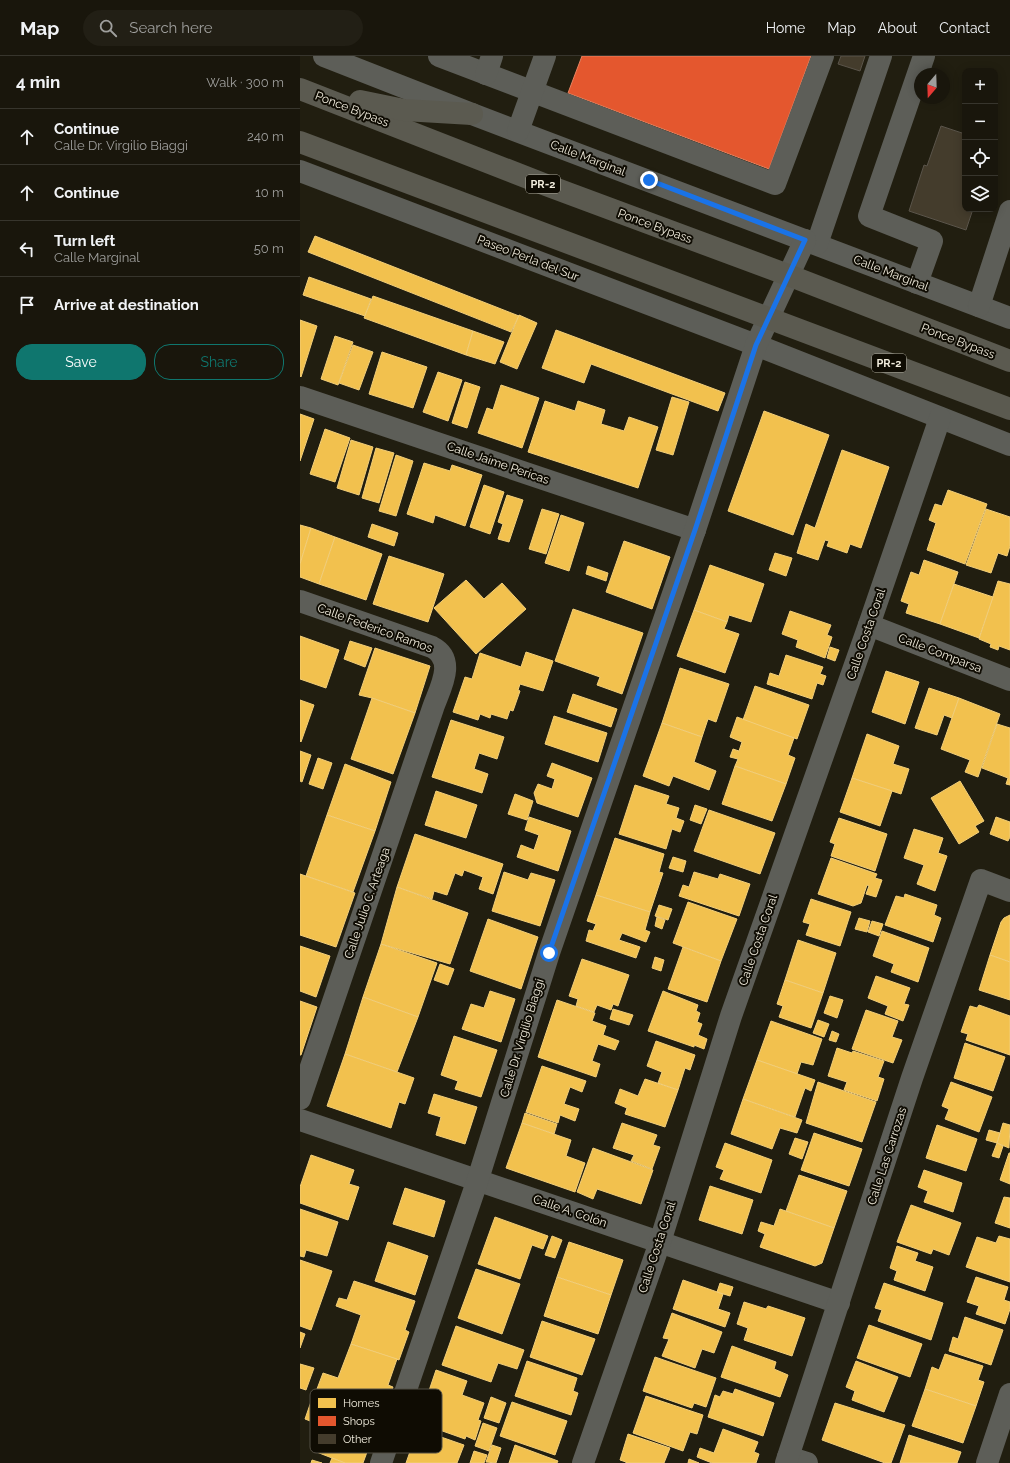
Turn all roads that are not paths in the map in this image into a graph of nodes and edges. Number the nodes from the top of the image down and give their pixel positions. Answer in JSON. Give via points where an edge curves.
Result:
{"nodes":[{"id":1,"x":324,"y":56,"type":"edge"},
{"id":2,"x":439,"y":56,"type":"edge"},
{"id":3,"x":545,"y":56,"type":"edge"},
{"id":4,"x":823,"y":56,"type":"edge"},
{"id":5,"x":881,"y":56,"type":"edge"},
{"id":6,"x":924,"y":56,"type":"edge"},
{"id":7,"x":489,"y":65,"type":"edge"},
{"id":8,"x":301,"y":89,"type":"edge"},
{"id":9,"x":533,"y":92,"type":"junction"},
{"id":10,"x":472,"y":114,"type":"junction"},
{"id":11,"x":518,"y":131,"type":"junction"},
{"id":12,"x":300,"y":142,"type":"edge"},
{"id":13,"x":300,"y":171,"type":"edge"},
{"id":14,"x":1010,"y":212,"type":"edge"},
{"id":15,"x":811,"y":242,"type":"junction"},
{"id":16,"x":788,"y":275,"type":"junction"},
{"id":17,"x":917,"y":283,"type":"junction"},
{"id":18,"x":979,"y":306,"type":"junction"},
{"id":19,"x":768,"y":318,"type":"junction"},
{"id":20,"x":1010,"y":318,"type":"edge"},
{"id":21,"x":756,"y":345,"type":"junction"},
{"id":22,"x":1010,"y":361,"type":"edge"},
{"id":23,"x":300,"y":397,"type":"edge"},
{"id":24,"x":1010,"y":409,"type":"edge"},
{"id":25,"x":940,"y":418,"type":"junction"},
{"id":26,"x":1010,"y":445,"type":"edge"},
{"id":27,"x":695,"y":530,"type":"junction"},
{"id":28,"x":300,"y":601,"type":"edge"},
{"id":29,"x":869,"y":626,"type":"junction"},
{"id":30,"x":1010,"y":680,"type":"edge"},
{"id":31,"x":433,"y":708,"type":"joint"},
{"id":32,"x":1010,"y":891,"type":"edge"},
{"id":33,"x":300,"y":1099,"type":"edge"},
{"id":34,"x":300,"y":1120,"type":"edge"},
{"id":35,"x":478,"y":1179,"type":"junction"},
{"id":36,"x":660,"y":1242,"type":"junction"},
{"id":37,"x":839,"y":1303,"type":"junction"},
{"id":38,"x":406,"y":1389,"type":"edge"},
{"id":39,"x":1010,"y":1394,"type":"edge"},
{"id":40,"x":384,"y":1453,"type":"edge"},
{"id":41,"x":794,"y":1461,"type":"edge"},
{"id":42,"x":381,"y":1463,"type":"edge"},
{"id":43,"x":583,"y":1463,"type":"edge"},
{"id":44,"x":987,"y":1463,"type":"edge"}],
"edges":[{"from":1,"to":10,"type":"street","name":"Calle Marginal"},
{"from":2,"to":7,"type":"street"},
{"from":3,"to":9,"type":"street"},
{"from":4,"to":9,"type":"street","via":[[775,184]]},
{"from":5,"to":15,"type":"street","name":"Calle Dr. Virgilio Biaggi"},
{"from":6,"to":17,"type":"street","via":[[869,216],[932,241]]},
{"from":7,"to":9,"type":"street"},
{"from":8,"to":10,"type":"highway","via":[[404,110]]},
{"from":8,"to":16,"type":"highway","name":"Ponce Bypass","number":"PR-2","via":[[546,185]]},
{"from":9,"to":11,"type":"street"},
{"from":10,"to":11,"type":"street","name":"Calle Marginal"},
{"from":11,"to":15,"type":"street","name":"Calle Marginal"},
{"from":12,"to":19,"type":"highway","number":"PR-2"},
{"from":13,"to":21,"type":"street","name":"Paseo Perla del Sur"},
{"from":14,"to":18,"type":"street"},
{"from":15,"to":16,"type":"street","name":"Calle Dr. Virgilio Biaggi"},
{"from":15,"to":17,"type":"street","name":"Calle Marginal"},
{"from":16,"to":19,"type":"street","name":"Calle Dr. Virgilio Biaggi"},
{"from":16,"to":22,"type":"highway","name":"Ponce Bypass","number":"PR-2"},
{"from":17,"to":18,"type":"street","name":"Calle Marginal"},
{"from":18,"to":20,"type":"street","name":"Calle Marginal"},
{"from":19,"to":21,"type":"street","name":"Calle Dr. Virgilio Biaggi"},
{"from":19,"to":24,"type":"highway","number":"PR-2"},
{"from":21,"to":25,"type":"street","name":"Paseo Perla del Sur"},
{"from":21,"to":27,"type":"street","name":"Calle Dr. Virgilio Biaggi"},
{"from":23,"to":27,"type":"street","name":"Calle Jaime Pericas"},
{"from":25,"to":26,"type":"street","name":"Paseo Perla del Sur"},
{"from":25,"to":29,"type":"street","name":"Calle Costa Coral"},
{"from":27,"to":35,"type":"street","name":"Calle Dr. Virgilio Biaggi","via":[[549,953]]},
{"from":28,"to":31,"type":"street","name":"Calle Federico Ramos","via":[[438,650],[446,670]]},
{"from":29,"to":30,"type":"street","name":"Calle Comparsa"},
{"from":29,"to":36,"type":"street","name":"Calle Costa Coral","via":[[731,1016]]},
{"from":31,"to":33,"type":"street","name":"Calle Julio C. Arteaga"},
{"from":32,"to":37,"type":"street","name":"Calle Las Carrozas","via":[[981,880],[912,1078]]},
{"from":34,"to":35,"type":"street","name":"Calle A. Colón"},
{"from":35,"to":36,"type":"street","name":"Calle A. Colón"},
{"from":35,"to":38,"type":"street","name":"Calle Dr. Virgilio Biaggi"},
{"from":36,"to":37,"type":"street","name":"Calle A. Colón"},
{"from":36,"to":43,"type":"street","name":"Calle Costa Coral"},
{"from":37,"to":41,"type":"street","name":"Calle Las Carrozas"},
{"from":39,"to":44,"type":"street"},
{"from":40,"to":42,"type":"street","name":"Calle Dr. Virgilio Biaggi"}]}
